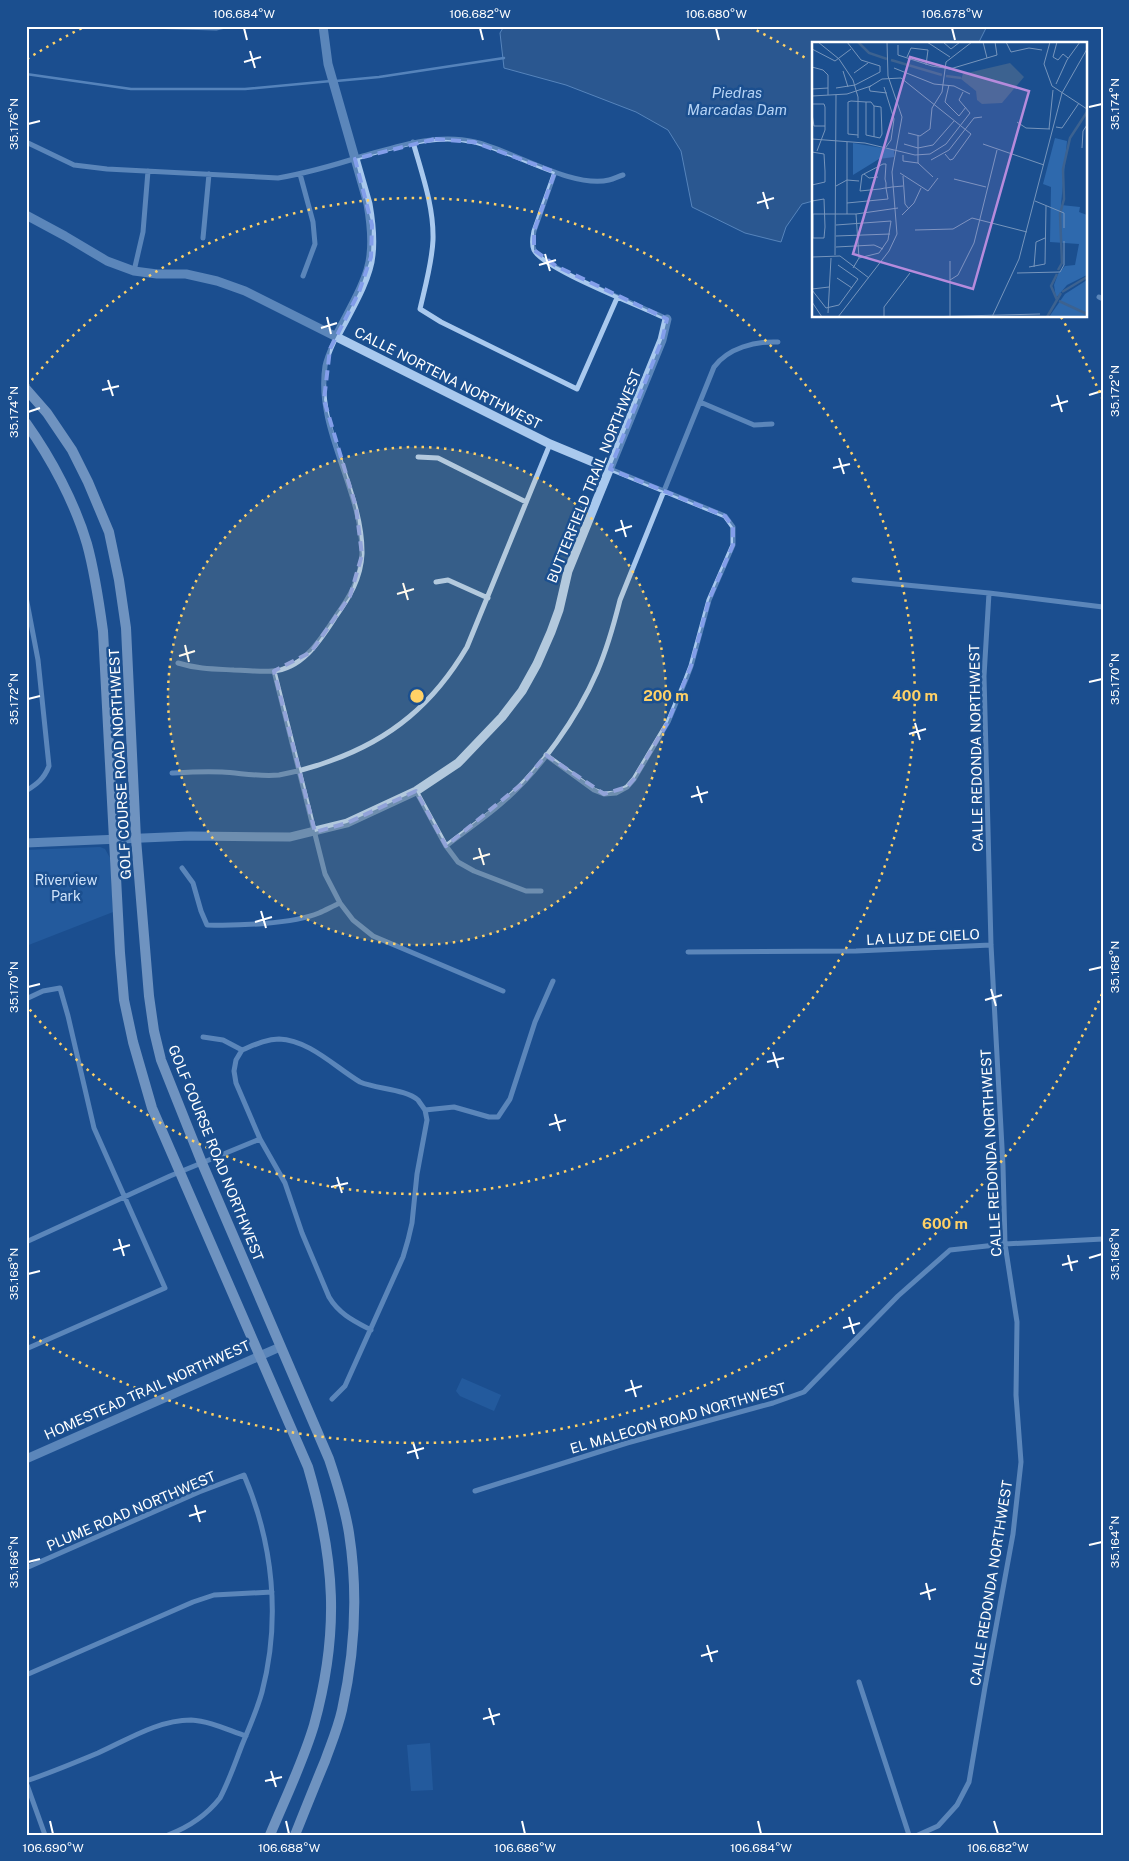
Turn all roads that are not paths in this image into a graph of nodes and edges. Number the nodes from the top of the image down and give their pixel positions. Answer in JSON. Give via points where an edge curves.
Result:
{"nodes":[{"id":1,"x":146,"y":26,"type":"edge"},
{"id":2,"x":225,"y":26,"type":"edge"},
{"id":3,"x":323,"y":26,"type":"edge"},
{"id":4,"x":160,"y":27,"type":"edge"},
{"id":5,"x":26,"y":142,"type":"edge"},
{"id":6,"x":412,"y":142,"type":"junction"},
{"id":7,"x":355,"y":159,"type":"junction"},
{"id":8,"x":148,"y":171,"type":"junction"},
{"id":9,"x":555,"y":172,"type":"junction"},
{"id":10,"x":209,"y":174,"type":"junction"},
{"id":11,"x":300,"y":174,"type":"junction"},
{"id":12,"x":623,"y":174,"type":"dead end"},
{"id":13,"x":26,"y":215,"type":"edge"},
{"id":14,"x":203,"y":238,"type":"dead end"},
{"id":15,"x":134,"y":271,"type":"junction"},
{"id":16,"x":303,"y":276,"type":"dead end"},
{"id":17,"x":616,"y":298,"type":"junction"},
{"id":18,"x":667,"y":319,"type":"joint"},
{"id":19,"x":336,"y":337,"type":"junction"},
{"id":20,"x":778,"y":342,"type":"dead end"},
{"id":21,"x":26,"y":389,"type":"edge"},
{"id":22,"x":700,"y":402,"type":"junction"},
{"id":23,"x":26,"y":423,"type":"edge"},
{"id":24,"x":772,"y":424,"type":"dead end"},
{"id":25,"x":550,"y":444,"type":"junction"},
{"id":26,"x":418,"y":457,"type":"dead end"},
{"id":27,"x":610,"y":469,"type":"junction"},
{"id":28,"x":663,"y":490,"type":"junction"},
{"id":29,"x":526,"y":502,"type":"junction"},
{"id":30,"x":854,"y":580,"type":"dead end"},
{"id":31,"x":436,"y":582,"type":"dead end"},
{"id":32,"x":989,"y":593,"type":"junction"},
{"id":33,"x":26,"y":597,"type":"edge"},
{"id":34,"x":488,"y":598,"type":"junction"},
{"id":35,"x":1103,"y":607,"type":"edge"},
{"id":36,"x":178,"y":663,"type":"dead end"},
{"id":37,"x":274,"y":671,"type":"junction"},
{"id":38,"x":546,"y":755,"type":"junction"},
{"id":39,"x":300,"y":770,"type":"junction"},
{"id":40,"x":172,"y":773,"type":"dead end"},
{"id":41,"x":26,"y":791,"type":"edge"},
{"id":42,"x":416,"y":791,"type":"junction"},
{"id":43,"x":315,"y":832,"type":"junction"},
{"id":44,"x":115,"y":839,"type":"junction"},
{"id":45,"x":136,"y":839,"type":"junction"},
{"id":46,"x":26,"y":843,"type":"edge"},
{"id":47,"x":446,"y":846,"type":"junction"},
{"id":48,"x":182,"y":868,"type":"dead end"},
{"id":49,"x":541,"y":891,"type":"dead end"},
{"id":50,"x":340,"y":902,"type":"junction"},
{"id":51,"x":991,"y":945,"type":"junction"},
{"id":52,"x":688,"y":952,"type":"dead end"},
{"id":53,"x":553,"y":981,"type":"dead end"},
{"id":54,"x":503,"y":991,"type":"dead end"},
{"id":55,"x":26,"y":999,"type":"edge"},
{"id":56,"x":203,"y":1037,"type":"dead end"},
{"id":57,"x":242,"y":1050,"type":"junction"},
{"id":58,"x":425,"y":1110,"type":"junction"},
{"id":59,"x":260,"y":1138,"type":"junction"},
{"id":60,"x":202,"y":1164,"type":"junction"},
{"id":61,"x":180,"y":1172,"type":"junction"},
{"id":62,"x":125,"y":1197,"type":"junction"},
{"id":63,"x":1103,"y":1239,"type":"edge"},
{"id":64,"x":26,"y":1242,"type":"edge"},
{"id":65,"x":1005,"y":1244,"type":"junction"},
{"id":66,"x":371,"y":1330,"type":"junction"},
{"id":67,"x":280,"y":1347,"type":"junction"},
{"id":68,"x":26,"y":1349,"type":"edge"},
{"id":69,"x":260,"y":1355,"type":"junction"},
{"id":70,"x":332,"y":1399,"type":"dead end"},
{"id":71,"x":26,"y":1459,"type":"edge"},
{"id":72,"x":475,"y":1491,"type":"dead end"},
{"id":73,"x":26,"y":1568,"type":"edge"},
{"id":74,"x":272,"y":1592,"type":"junction"},
{"id":75,"x":26,"y":1675,"type":"edge"},
{"id":76,"x":859,"y":1682,"type":"dead end"},
{"id":77,"x":246,"y":1736,"type":"junction"},
{"id":78,"x":26,"y":1782,"type":"edge"},
{"id":79,"x":170,"y":1834,"type":"edge"},
{"id":80,"x":45,"y":1835,"type":"edge"},
{"id":81,"x":270,"y":1835,"type":"edge"},
{"id":82,"x":295,"y":1835,"type":"edge"},
{"id":83,"x":909,"y":1835,"type":"edge"},
{"id":84,"x":918,"y":1835,"type":"edge"}],
"edges":[{"from":1,"to":4,"type":"street"},
{"from":2,"to":4,"type":"street"},
{"from":3,"to":7,"type":"street","via":[[328,64]]},
{"from":5,"to":8,"type":"street","via":[[74,165]]},
{"from":6,"to":7,"type":"street"},
{"from":6,"to":9,"type":"street","via":[[435,139],[474,142]]},
{"from":6,"to":17,"type":"street","via":[[432,214],[433,241],[420,309],[440,322],[577,389]]},
{"from":7,"to":11,"type":"street"},
{"from":7,"to":19,"type":"street","via":[[372,225],[371,257],[359,292]]},
{"from":8,"to":10,"type":"street"},
{"from":8,"to":15,"type":"street","via":[[143,232]]},
{"from":9,"to":12,"type":"street","via":[[592,181],[608,180]]},
{"from":9,"to":17,"type":"street","via":[[534,231],[534,250],[541,258]]},
{"from":10,"to":11,"type":"street","via":[[278,178]]},
{"from":10,"to":14,"type":"street"},
{"from":11,"to":16,"type":"street","via":[[314,222],[315,244]]},
{"from":13,"to":15,"type":"street","name":"CALLE NORTENA NORTHWEST","via":[[107,261]]},
{"from":15,"to":19,"type":"street","name":"CALLE NORTENA NORTHWEST","via":[[186,274],[217,281],[245,291]]},
{"from":17,"to":18,"type":"street"},
{"from":18,"to":27,"type":"street","name":"BUTTERFIELD TRAIL NORTHWEST","via":[[662,340]]},
{"from":19,"to":25,"type":"street","name":"CALLE NORTENA NORTHWEST"},
{"from":19,"to":37,"type":"street","via":[[326,365],[324,400],[356,507],[362,555],[350,596],[311,652],[292,665]]},
{"from":20,"to":22,"type":"street","via":[[764,341],[733,350],[720,359]]},
{"from":21,"to":45,"type":"main road","name":"GOLF COURSE ROAD NORTHWEST","via":[[72,450],[109,532],[126,628]]},
{"from":22,"to":24,"type":"street","via":[[754,424]]},
{"from":22,"to":28,"type":"street"},
{"from":23,"to":44,"type":"main road","name":"GOLF COURSE ROAD NORTHWEST","via":[[68,496],[86,542],[97,586],[103,631]]},
{"from":25,"to":27,"type":"street","name":"CALLE NORTENA NORTHWEST"},
{"from":25,"to":29,"type":"street"},
{"from":26,"to":29,"type":"street","via":[[438,458]]},
{"from":27,"to":28,"type":"street"},
{"from":27,"to":42,"type":"street","name":"BUTTERFIELD TRAIL NORTHWEST","via":[[568,571],[552,632],[522,691],[458,763]]},
{"from":28,"to":38,"type":"street","via":[[620,600],[597,673],[574,715]]},
{"from":28,"to":38,"type":"street","via":[[725,516],[733,527],[733,545],[710,600],[691,666],[668,722],[634,779],[616,792],[604,794],[594,790]]},
{"from":29,"to":34,"type":"street"},
{"from":30,"to":32,"type":"street"},
{"from":31,"to":34,"type":"street","via":[[448,580]]},
{"from":32,"to":35,"type":"street"},
{"from":32,"to":51,"type":"street","name":"CALLE REDONDA NORTHWEST","via":[[984,676]]},
{"from":33,"to":41,"type":"street","via":[[38,660],[49,766],[45,776]]},
{"from":34,"to":39,"type":"street","via":[[455,667],[420,708],[374,742]]},
{"from":36,"to":37,"type":"street","via":[[193,668]]},
{"from":37,"to":39,"type":"street"},
{"from":38,"to":47,"type":"street","via":[[504,801]]},
{"from":39,"to":40,"type":"street","via":[[256,776],[222,772]]},
{"from":39,"to":43,"type":"street"},
{"from":42,"to":43,"type":"street","name":"BUTTERFIELD TRAIL NORTHWEST","via":[[347,823]]},
{"from":42,"to":47,"type":"street"},
{"from":43,"to":45,"type":"street","name":"BUTTERFIELD TRAIL NORTHWEST","via":[[290,838],[190,836]]},
{"from":43,"to":50,"type":"street","via":[[325,874]]},
{"from":44,"to":45,"type":"street","name":"BUTTERFIELD TRAIL NORTHWEST"},
{"from":44,"to":46,"type":"street","name":"BUTTERFIELD TRAIL NORTHWEST"},
{"from":44,"to":61,"type":"main road","name":"GOLF COURSE ROAD NORTHWEST","via":[[120,953],[132,1042],[152,1108]]},
{"from":45,"to":60,"type":"main road","name":"GOLF COURSE ROAD NORTHWEST","via":[[154,1031],[161,1060]]},
{"from":47,"to":49,"type":"street","via":[[458,862],[474,871],[526,891]]},
{"from":48,"to":50,"type":"street","via":[[193,882],[207,925],[300,918]]},
{"from":50,"to":54,"type":"street","via":[[353,920],[373,936]]},
{"from":51,"to":52,"type":"street","name":"LA LUZ DE CIELO","via":[[856,951]]},
{"from":51,"to":65,"type":"street","name":"CALLE REDONDA NORTHWEST"},
{"from":53,"to":58,"type":"street","via":[[535,1022],[510,1099],[498,1117],[454,1107]]},
{"from":55,"to":62,"type":"street","via":[[60,988],[94,1128]]},
{"from":56,"to":57,"type":"street","via":[[223,1040]]},
{"from":57,"to":58,"type":"street","via":[[262,1041],[296,1042],[360,1082],[410,1095]]},
{"from":57,"to":59,"type":"street","via":[[234,1071],[236,1083]]},
{"from":58,"to":66,"type":"street","via":[[427,1120],[408,1240]]},
{"from":59,"to":60,"type":"street"},
{"from":59,"to":66,"type":"street","via":[[286,1183],[302,1233],[332,1301],[344,1316]]},
{"from":60,"to":61,"type":"street"},
{"from":60,"to":67,"type":"main road","name":"GOLF COURSE ROAD NORTHWEST"},
{"from":61,"to":62,"type":"street"},
{"from":61,"to":69,"type":"main road","name":"GOLF COURSE ROAD NORTHWEST"},
{"from":62,"to":64,"type":"street"},
{"from":62,"to":68,"type":"street","via":[[165,1288]]},
{"from":63,"to":65,"type":"street","name":"EL MALECON ROAD NORTHWEST"},
{"from":65,"to":72,"type":"street","name":"EL MALECON ROAD NORTHWEST","via":[[950,1250],[898,1296],[804,1392]]},
{"from":65,"to":84,"type":"street","name":"CALLE REDONDA NORTHWEST","via":[[1017,1322],[1016,1395],[1021,1462],[1013,1534],[969,1782],[956,1805],[938,1826]]},
{"from":66,"to":70,"type":"street","via":[[345,1386]]},
{"from":67,"to":69,"type":"street","name":"HOMESTEAD TRAIL NORTHWEST"},
{"from":67,"to":82,"type":"main road","name":"GOLF COURSE ROAD NORTHWEST","via":[[329,1459],[341,1498],[349,1533],[354,1595],[351,1656],[342,1711]]},
{"from":69,"to":71,"type":"street","name":"HOMESTEAD TRAIL NORTHWEST"},
{"from":69,"to":81,"type":"main road","name":"GOLF COURSE ROAD NORTHWEST","via":[[308,1467],[325,1529],[332,1594],[326,1676],[313,1726]]},
{"from":73,"to":74,"type":"street","name":"PLUME ROAD NORTHWEST","via":[[244,1474],[257,1504],[268,1553]]},
{"from":74,"to":75,"type":"street","via":[[214,1595],[193,1602]]},
{"from":74,"to":77,"type":"street","via":[[270,1654],[262,1693]]},
{"from":76,"to":83,"type":"street"},
{"from":77,"to":78,"type":"street","via":[[207,1722],[176,1721]]},
{"from":77,"to":79,"type":"street","via":[[220,1798],[196,1822]]},
{"from":78,"to":80,"type":"street"}]}
